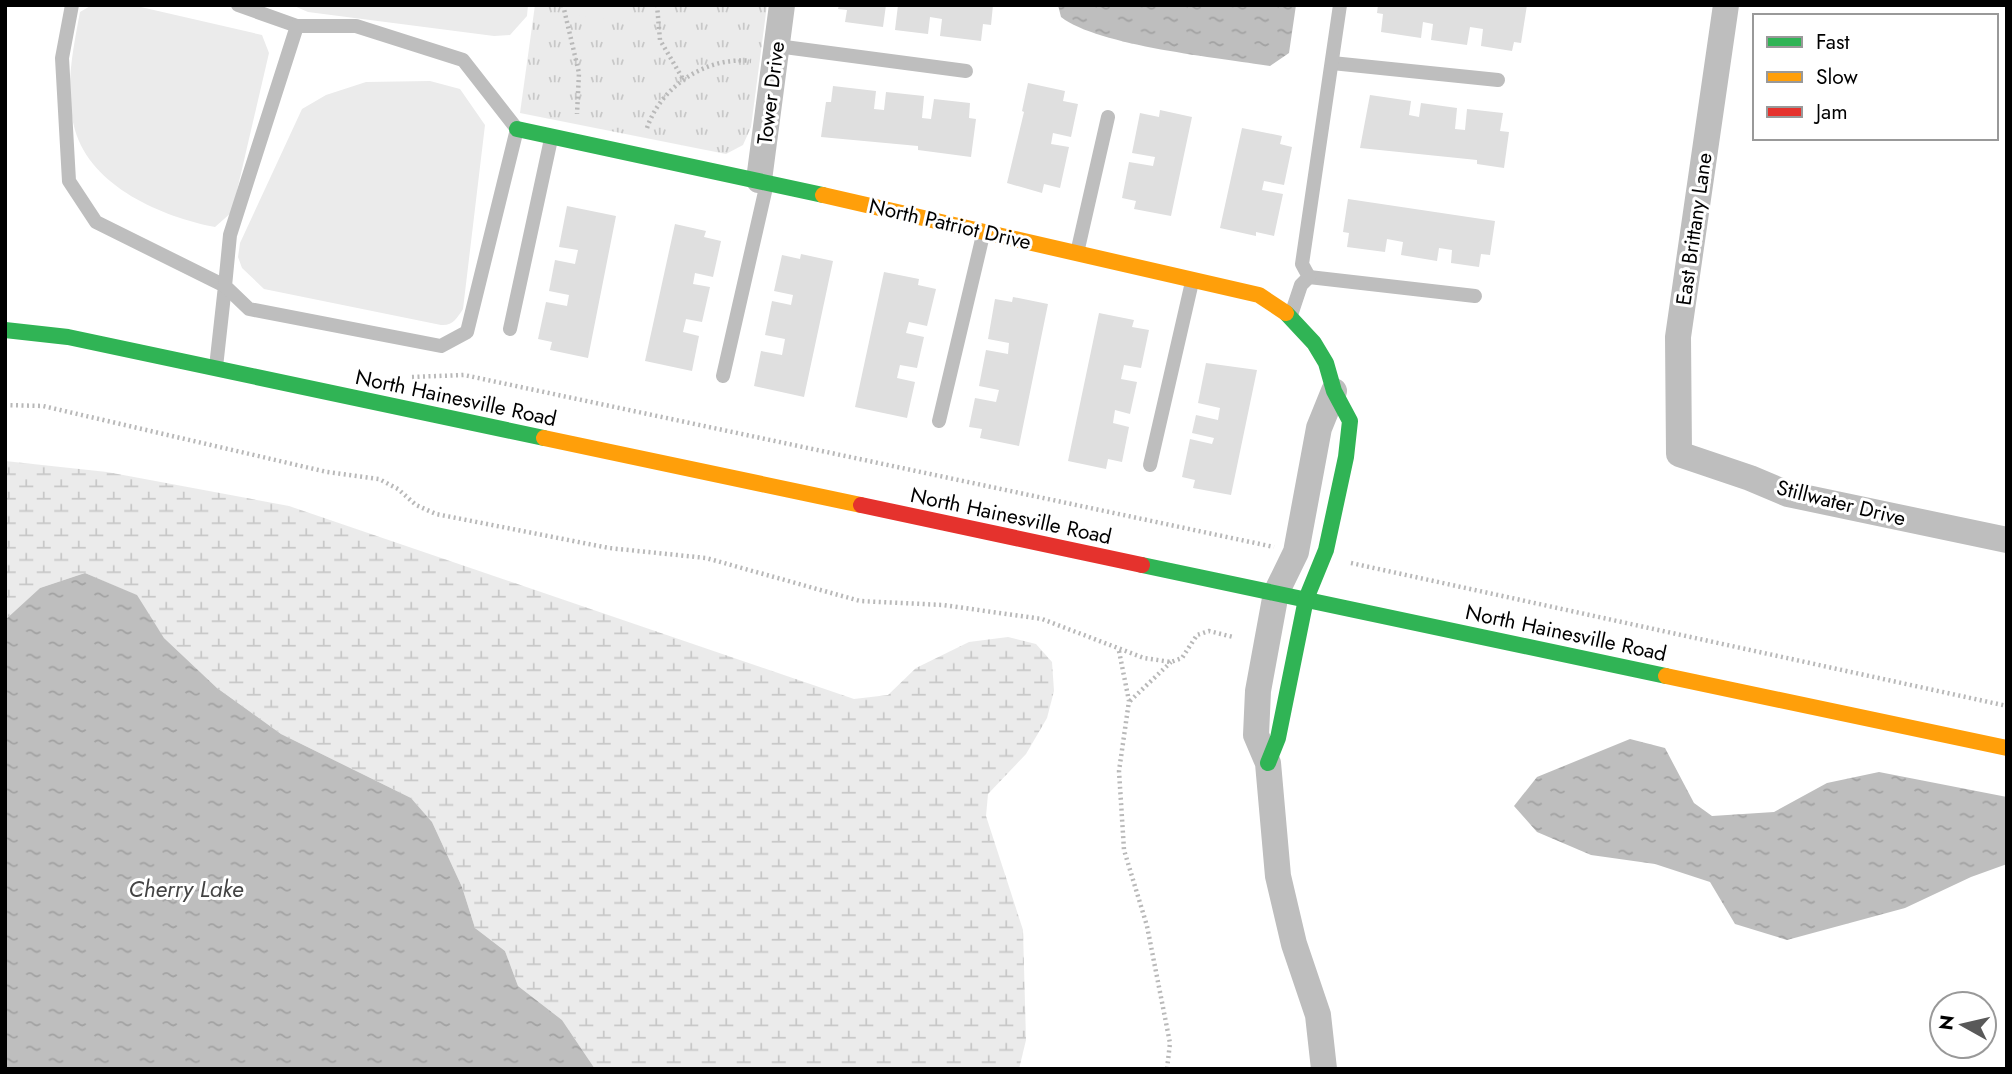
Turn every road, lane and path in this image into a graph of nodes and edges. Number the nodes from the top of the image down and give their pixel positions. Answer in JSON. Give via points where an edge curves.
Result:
{"nodes":[{"id":1,"x":72,"y":5,"type":"edge"},
{"id":2,"x":238,"y":5,"type":"edge"},
{"id":3,"x":563,"y":5,"type":"edge"},
{"id":4,"x":657,"y":5,"type":"edge"},
{"id":5,"x":782,"y":5,"type":"edge"},
{"id":6,"x":1340,"y":5,"type":"edge"},
{"id":7,"x":1726,"y":5,"type":"edge"},
{"id":8,"x":297,"y":26,"type":"junction"},
{"id":9,"x":777,"y":46,"type":"junction"},
{"id":10,"x":751,"y":61,"type":"dead end"},
{"id":11,"x":1332,"y":63,"type":"junction"},
{"id":12,"x":966,"y":71,"type":"dead end"},
{"id":13,"x":683,"y":79,"type":"junction"},
{"id":14,"x":1498,"y":80,"type":"dead end"},
{"id":15,"x":577,"y":116,"type":"dead end"},
{"id":16,"x":1108,"y":117,"type":"dead end"},
{"id":17,"x":517,"y":129,"type":"junction"},
{"id":18,"x":645,"y":132,"type":"dead end"},
{"id":19,"x":551,"y":136,"type":"junction"},
{"id":20,"x":763,"y":181,"type":"junction"},
{"id":21,"x":984,"y":232,"type":"junction"},
{"id":22,"x":1077,"y":253,"type":"junction"},
{"id":23,"x":1309,"y":277,"type":"junction"},
{"id":24,"x":1193,"y":280,"type":"junction"},
{"id":25,"x":225,"y":286,"type":"junction"},
{"id":26,"x":1475,"y":296,"type":"dead end"},
{"id":27,"x":1291,"y":316,"type":"junction"},
{"id":28,"x":510,"y":329,"type":"dead end"},
{"id":29,"x":5,"y":330,"type":"edge"},
{"id":30,"x":216,"y":368,"type":"junction"},
{"id":31,"x":723,"y":376,"type":"dead end"},
{"id":32,"x":406,"y":378,"type":"dead end"},
{"id":33,"x":1334,"y":391,"type":"junction"},
{"id":34,"x":5,"y":405,"type":"edge"},
{"id":35,"x":939,"y":421,"type":"dead end"},
{"id":36,"x":1679,"y":454,"type":"joint"},
{"id":37,"x":1150,"y":465,"type":"dead end"},
{"id":38,"x":2007,"y":540,"type":"edge"},
{"id":39,"x":1296,"y":552,"type":"junction"},
{"id":40,"x":1322,"y":558,"type":"junction"},
{"id":41,"x":1276,"y":593,"type":"junction"},
{"id":42,"x":1306,"y":599,"type":"junction"},
{"id":43,"x":1233,"y":637,"type":"dead end"},
{"id":44,"x":1119,"y":650,"type":"junction"},
{"id":45,"x":1171,"y":662,"type":"junction"},
{"id":46,"x":1129,"y":701,"type":"junction"},
{"id":47,"x":2007,"y":706,"type":"edge"},
{"id":48,"x":2007,"y":748,"type":"edge"},
{"id":49,"x":1268,"y":763,"type":"junction"},
{"id":50,"x":1167,"y":1069,"type":"edge"},
{"id":51,"x":1324,"y":1069,"type":"edge"}],
"edges":[{"from":1,"to":25,"type":"lane","via":[[62,58],[69,181],[96,222]]},
{"from":2,"to":8,"type":"lane"},
{"from":3,"to":15,"type":"path","via":[[579,73]]},
{"from":4,"to":13,"type":"path","via":[[660,40]]},
{"from":5,"to":9,"type":"street","name":"Tower Drive"},
{"from":6,"to":11,"type":"lane"},
{"from":7,"to":36,"type":"street","name":"East Brittany Lane","via":[[1678,337]]},
{"from":8,"to":17,"type":"lane","via":[[356,26],[463,60]]},
{"from":8,"to":25,"type":"lane","via":[[230,234]]},
{"from":9,"to":12,"type":"lane"},
{"from":9,"to":20,"type":"street","name":"Tower Drive"},
{"from":10,"to":13,"type":"path","via":[[729,60]]},
{"from":11,"to":14,"type":"lane"},
{"from":11,"to":23,"type":"lane","via":[[1302,264]]},
{"from":13,"to":18,"type":"path","via":[[651,114]]},
{"from":16,"to":22,"type":"lane"},
{"from":17,"to":19,"type":"main road","name":"North Patriot Drive"},
{"from":17,"to":25,"type":"lane","via":[[467,332],[441,346],[249,309]]},
{"from":19,"to":20,"type":"main road","name":"North Patriot Drive"},
{"from":19,"to":28,"type":"lane"},
{"from":20,"to":21,"type":"main road","name":"North Patriot Drive"},
{"from":20,"to":31,"type":"lane"},
{"from":21,"to":22,"type":"main road","name":"North Patriot Drive"},
{"from":21,"to":35,"type":"lane"},
{"from":22,"to":24,"type":"main road","name":"North Patriot Drive"},
{"from":23,"to":26,"type":"lane"},
{"from":23,"to":27,"type":"lane","via":[[1301,285]]},
{"from":24,"to":27,"type":"main road","name":"North Patriot Drive","via":[[1259,295]]},
{"from":24,"to":37,"type":"lane"},
{"from":25,"to":30,"type":"lane"},
{"from":27,"to":33,"type":"main road","name":"North Patriot Drive","via":[[1326,363]]},
{"from":29,"to":30,"type":"main road","name":"North Hainesville Road","via":[[68,337]]},
{"from":30,"to":41,"type":"main road","name":"North Hainesville Road"},
{"from":32,"to":39,"type":"path","via":[[464,375]]},
{"from":33,"to":39,"type":"street","via":[[1320,428]]},
{"from":33,"to":40,"type":"main road","name":"North Patriot Drive","via":[[1350,421]]},
{"from":34,"to":44,"type":"path","via":[[43,406],[327,472],[379,479],[436,514],[609,548],[706,558],[860,601],[943,605],[1042,619]]},
{"from":36,"to":38,"type":"street","name":"Stillwater Drive","via":[[1788,495]]},
{"from":39,"to":41,"type":"street"},
{"from":40,"to":42,"type":"main road","name":"North Patriot Drive"},
{"from":40,"to":47,"type":"path"},
{"from":41,"to":42,"type":"main road","name":"North Hainesville Road"},
{"from":41,"to":49,"type":"street","via":[[1256,716],[1258,746]]},
{"from":42,"to":48,"type":"main road","name":"North Hainesville Road"},
{"from":42,"to":49,"type":"main road","name":"North Patriot Drive","via":[[1278,738]]},
{"from":43,"to":45,"type":"path","via":[[1209,631],[1197,635],[1182,658]]},
{"from":44,"to":45,"type":"path"},
{"from":44,"to":46,"type":"path"},
{"from":45,"to":46,"type":"path"},
{"from":46,"to":50,"type":"path","via":[[1119,771],[1124,850],[1147,926],[1170,1043]]},
{"from":49,"to":51,"type":"street","via":[[1278,876],[1318,1015]]}]}
